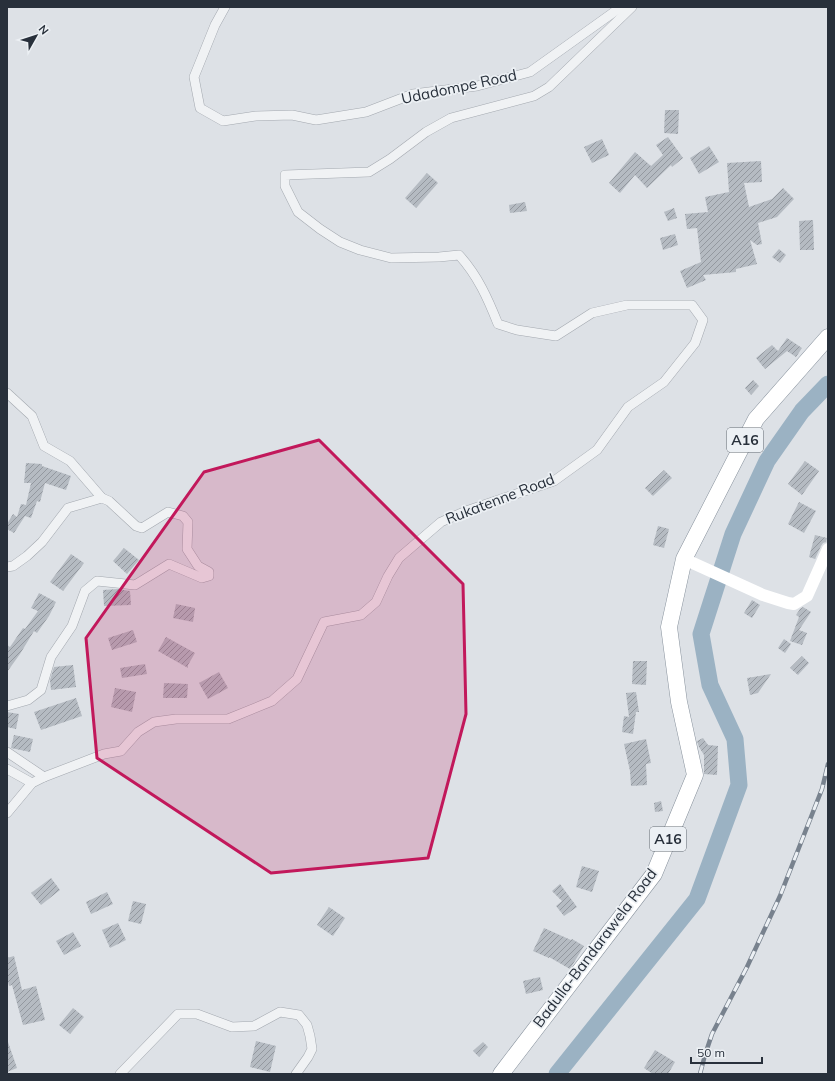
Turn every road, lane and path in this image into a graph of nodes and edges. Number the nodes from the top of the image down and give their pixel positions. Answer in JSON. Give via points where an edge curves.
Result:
{"nodes":[{"id":1,"x":225,"y":7,"type":"edge"},
{"id":2,"x":621,"y":7,"type":"edge"},
{"id":3,"x":632,"y":7,"type":"edge"},
{"id":4,"x":828,"y":337,"type":"edge"},
{"id":5,"x":7,"y":393,"type":"edge"},
{"id":6,"x":102,"y":498,"type":"junction"},
{"id":7,"x":828,"y":550,"type":"edge"},
{"id":8,"x":684,"y":559,"type":"junction"},
{"id":9,"x":7,"y":567,"type":"edge"},
{"id":10,"x":7,"y":706,"type":"edge"},
{"id":11,"x":7,"y":752,"type":"edge"},
{"id":12,"x":7,"y":769,"type":"edge"},
{"id":13,"x":44,"y":777,"type":"junction"},
{"id":14,"x":32,"y":783,"type":"junction"},
{"id":15,"x":7,"y":813,"type":"edge"},
{"id":16,"x":120,"y":1074,"type":"edge"},
{"id":17,"x":296,"y":1074,"type":"edge"},
{"id":18,"x":501,"y":1074,"type":"edge"}],
"edges":[{"from":1,"to":2,"type":"street","name":"Udadompe Road","via":[[194,77],[200,108],[223,122],[256,116],[292,115],[316,120],[366,112],[413,94],[477,86],[530,72]]},
{"from":3,"to":13,"type":"street","name":"Rukatenne Road","via":[[549,88],[534,96],[451,118],[426,132],[369,172],[285,175],[285,186],[298,212],[340,242],[360,250],[391,258],[459,255],[488,298],[498,324],[517,330],[556,336],[592,313],[628,305],[692,305],[703,320],[695,343],[664,382],[628,407],[597,450],[554,481],[441,522],[399,558],[376,602],[361,615],[324,622],[297,679],[272,701],[228,719],[176,719],[154,722],[138,732],[120,752],[104,754]]},
{"from":4,"to":8,"type":"highway","number":"A16","via":[[756,419]]},
{"from":5,"to":6,"type":"street","via":[[32,416],[44,446],[70,461]]},
{"from":6,"to":9,"type":"street","via":[[68,508],[42,542],[27,556]]},
{"from":6,"to":10,"type":"street","via":[[110,501],[136,526],[142,528],[168,512],[183,516],[188,522],[187,548],[198,566],[209,572],[209,576],[202,578],[169,564],[135,585],[97,581],[85,591],[72,626],[51,657],[41,690],[28,700]]},
{"from":7,"to":8,"type":"street","via":[[807,596],[794,604],[763,595]]},
{"from":8,"to":18,"type":"highway","name":"Badulla-Bandarawela Road","number":"A16","via":[[669,626],[678,702],[695,775],[654,874]]},
{"from":11,"to":13,"type":"street"},
{"from":12,"to":14,"type":"street"},
{"from":13,"to":14,"type":"street","name":"Rukatenne Road"},
{"from":14,"to":15,"type":"street","name":"Rukatenne Road"},
{"from":16,"to":17,"type":"street","via":[[178,1014],[197,1014],[232,1027],[254,1026],[280,1012],[299,1015],[307,1025],[310,1036],[312,1049]]}]}
